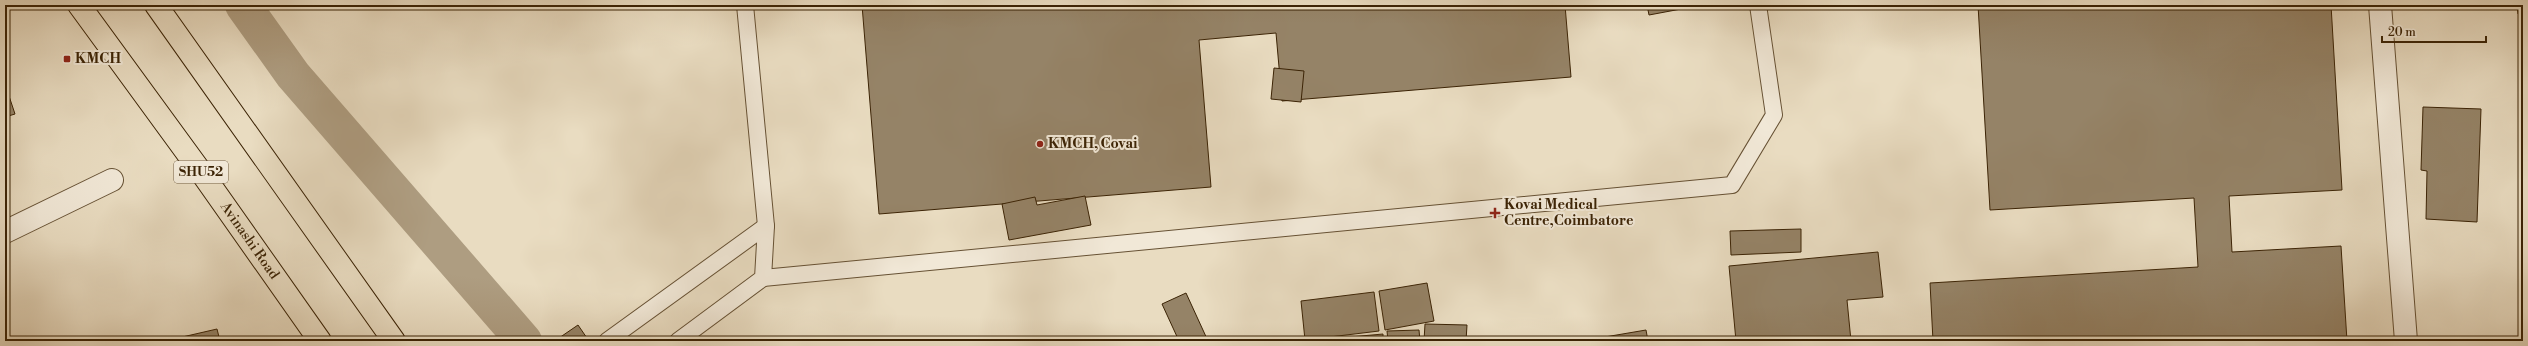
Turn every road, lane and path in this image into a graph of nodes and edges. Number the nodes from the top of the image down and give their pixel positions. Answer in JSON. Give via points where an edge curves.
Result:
{"nodes":[{"id":1,"x":79,"y":5,"type":"edge"},
{"id":2,"x":156,"y":5,"type":"edge"},
{"id":3,"x":745,"y":5,"type":"edge"},
{"id":4,"x":1758,"y":5,"type":"edge"},
{"id":5,"x":2380,"y":5,"type":"edge"},
{"id":6,"x":112,"y":180,"type":"dead end"},
{"id":7,"x":766,"y":226,"type":"junction"},
{"id":8,"x":5,"y":232,"type":"edge"},
{"id":9,"x":763,"y":278,"type":"junction"},
{"id":10,"x":320,"y":341,"type":"edge"},
{"id":11,"x":394,"y":341,"type":"edge"},
{"id":12,"x":607,"y":341,"type":"edge"},
{"id":13,"x":678,"y":341,"type":"edge"},
{"id":14,"x":2406,"y":341,"type":"edge"}],
"edges":[{"from":1,"to":10,"type":"main road","name":"Avinashi Road","number":"SHU52"},
{"from":2,"to":11,"type":"main road"},
{"from":3,"to":7,"type":"lane"},
{"from":4,"to":9,"type":"lane","via":[[1774,115],[1732,185]]},
{"from":5,"to":14,"type":"street"},
{"from":6,"to":8,"type":"street"},
{"from":7,"to":9,"type":"lane"},
{"from":7,"to":12,"type":"lane"},
{"from":9,"to":13,"type":"lane"}]}
